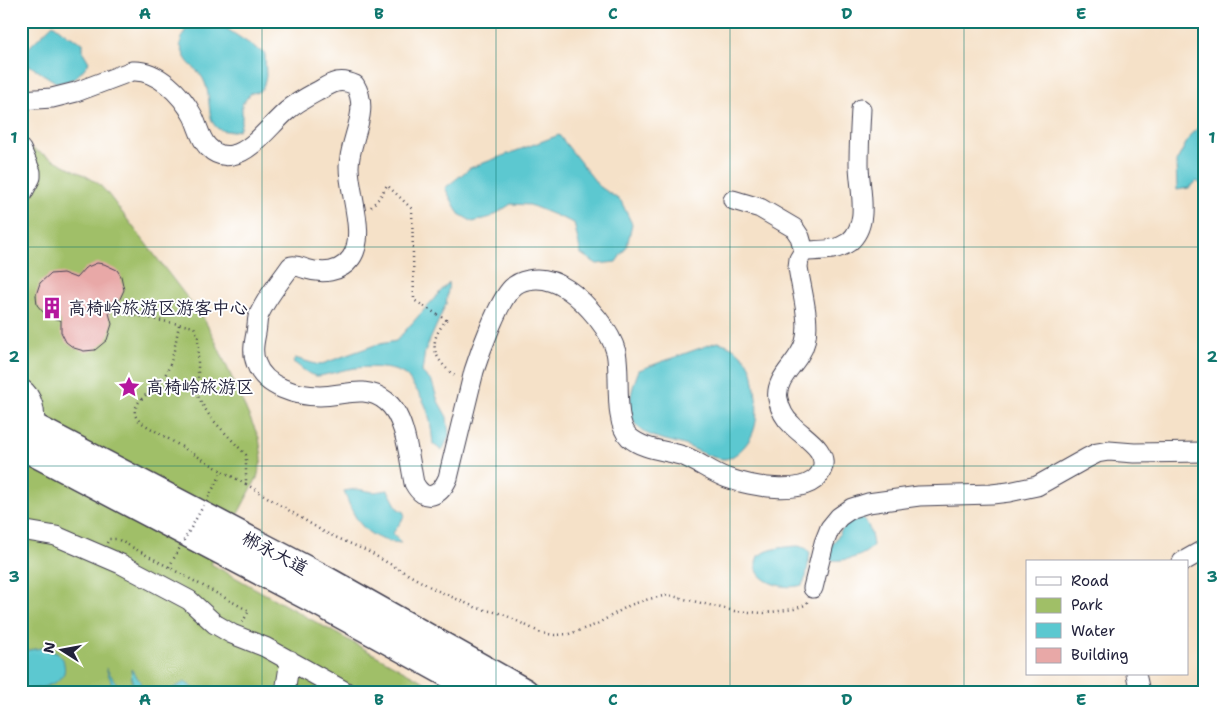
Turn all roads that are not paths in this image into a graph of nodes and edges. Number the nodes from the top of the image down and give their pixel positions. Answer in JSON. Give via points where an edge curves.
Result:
{"nodes":[{"id":1,"x":21,"y":100,"type":"edge"},
{"id":2,"x":861,"y":109,"type":"dead end"},
{"id":3,"x":21,"y":149,"type":"edge"},
{"id":4,"x":21,"y":196,"type":"edge"},
{"id":5,"x":733,"y":200,"type":"dead end"},
{"id":6,"x":804,"y":251,"type":"junction"},
{"id":7,"x":21,"y":388,"type":"edge"},
{"id":8,"x":26,"y":431,"type":"edge"},
{"id":9,"x":1205,"y":452,"type":"edge"},
{"id":10,"x":21,"y":530,"type":"edge"},
{"id":11,"x":1205,"y":549,"type":"edge"},
{"id":12,"x":1186,"y":560,"type":"edge"},
{"id":13,"x":814,"y":588,"type":"road end"},
{"id":14,"x":290,"y":660,"type":"junction"},
{"id":15,"x":1136,"y":676,"type":"edge"},
{"id":16,"x":286,"y":692,"type":"edge"},
{"id":17,"x":346,"y":692,"type":"edge"},
{"id":18,"x":481,"y":692,"type":"edge"},
{"id":19,"x":525,"y":692,"type":"edge"},
{"id":20,"x":1140,"y":692,"type":"edge"}],
"edges":[{"from":1,"to":6,"type":"street","via":[[52,98],[132,70],[142,70],[158,78],[183,101],[206,146],[226,156],[249,148],[289,109],[313,93],[341,80],[355,85],[360,92],[360,119],[349,166],[358,236],[356,248],[341,267],[329,272],[291,266],[258,318],[254,349],[256,362],[261,373],[272,383],[304,395],[360,391],[385,400],[401,424],[414,483],[423,495],[438,494],[448,478],[470,388],[502,302],[520,282],[536,278],[556,282],[572,293],[597,318],[612,340],[618,360],[623,427],[636,442],[686,457],[727,478],[760,486],[801,487],[820,476],[823,458],[781,412],[778,396],[779,384],[799,357],[805,342],[807,327],[798,267]]},
{"from":2,"to":6,"type":"street","via":[[859,166],[862,196],[858,229],[848,242],[835,249]]},
{"from":3,"to":4,"type":"street","via":[[32,172]]},
{"from":5,"to":6,"type":"street","via":[[760,208],[794,228]]},
{"from":7,"to":8,"type":"street","via":[[33,404],[35,419]]},
{"from":8,"to":18,"type":"highway","name":"郴永大道","via":[[305,595]]},
{"from":8,"to":19,"type":"highway","name":"郴永大道","via":[[323,578]]},
{"from":9,"to":13,"type":"street","via":[[1109,451],[1087,458],[1037,486],[992,494],[919,496],[852,508],[830,528]]},
{"from":10,"to":14,"type":"street","via":[[56,536],[121,564],[189,600],[215,624]]},
{"from":11,"to":12,"type":"street"},
{"from":14,"to":16,"type":"street"},
{"from":14,"to":17,"type":"street"},
{"from":15,"to":20,"type":"street"}]}
